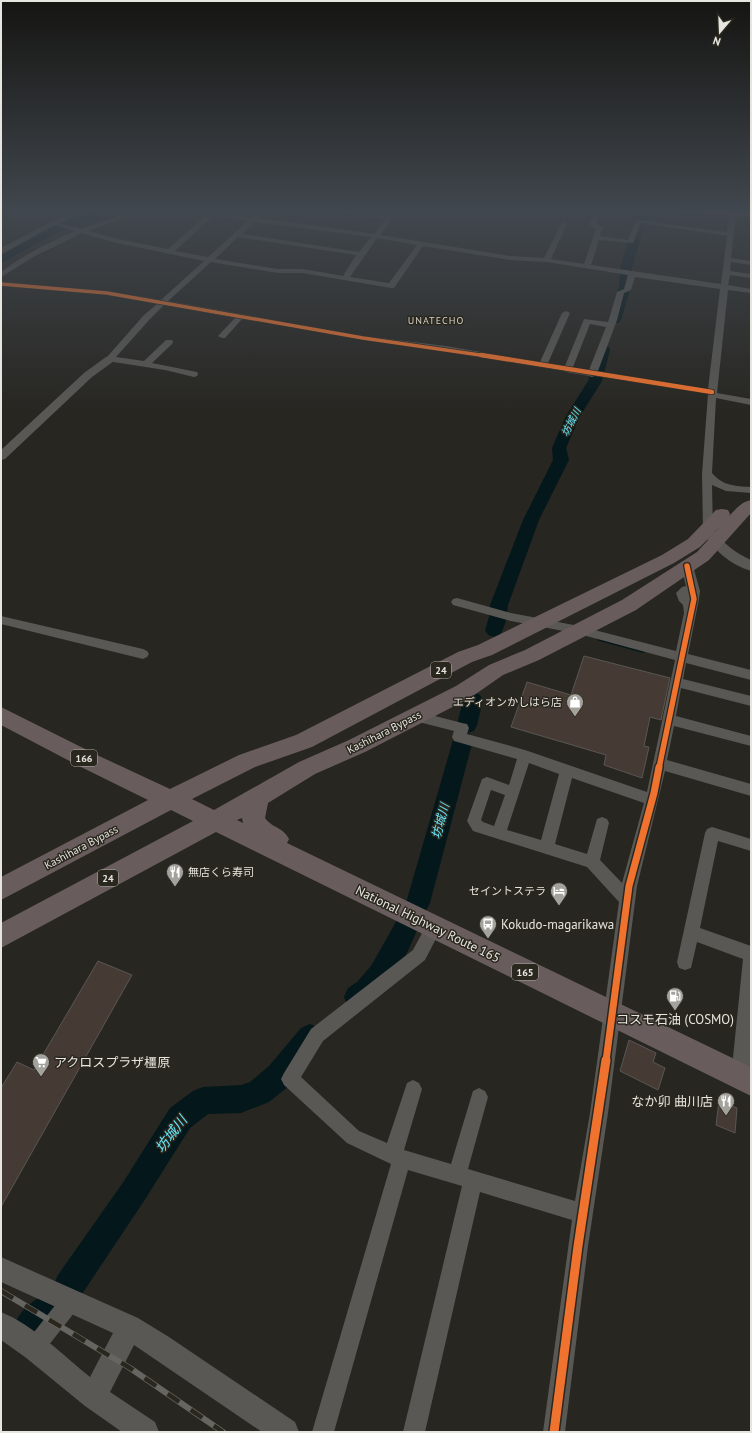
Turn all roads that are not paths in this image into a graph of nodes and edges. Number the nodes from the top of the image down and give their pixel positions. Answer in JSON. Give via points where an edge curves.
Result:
{"nodes":[{"id":1,"x":190,"y":279,"type":"edge"},
{"id":2,"x":350,"y":279,"type":"edge"},
{"id":3,"x":396,"y":279,"type":"edge"},
{"id":4,"x":627,"y":279,"type":"edge"},
{"id":5,"x":669,"y":279,"type":"edge"},
{"id":6,"x":725,"y":279,"type":"edge"},
{"id":7,"x":1,"y":284,"type":"edge"},
{"id":8,"x":724,"y":287,"type":"junction"},
{"id":9,"x":751,"y":291,"type":"edge"},
{"id":10,"x":164,"y":303,"type":"junction"},
{"id":11,"x":566,"y":312,"type":"dead end"},
{"id":12,"x":241,"y":316,"type":"junction"},
{"id":13,"x":611,"y":324,"type":"junction"},
{"id":14,"x":222,"y":336,"type":"dead end"},
{"id":15,"x":169,"y":342,"type":"dead end"},
{"id":16,"x":110,"y":359,"type":"junction"},
{"id":17,"x":146,"y":364,"type":"junction"},
{"id":18,"x":544,"y":366,"type":"junction"},
{"id":19,"x":568,"y":370,"type":"junction"},
{"id":20,"x":194,"y":374,"type":"dead end"},
{"id":21,"x":595,"y":374,"type":"junction"},
{"id":22,"x":712,"y":394,"type":"junction"},
{"id":23,"x":751,"y":402,"type":"edge"},
{"id":24,"x":1,"y":456,"type":"edge"},
{"id":25,"x":707,"y":474,"type":"junction"},
{"id":26,"x":751,"y":491,"type":"edge"},
{"id":27,"x":751,"y":505,"type":"edge"},
{"id":28,"x":712,"y":536,"type":"junction"},
{"id":29,"x":687,"y":566,"type":"junction"},
{"id":30,"x":751,"y":566,"type":"edge"},
{"id":31,"x":457,"y":602,"type":"dead end"},
{"id":32,"x":1,"y":620,"type":"edge"},
{"id":33,"x":537,"y":623,"type":"junction"},
{"id":34,"x":579,"y":630,"type":"junction"},
{"id":35,"x":142,"y":654,"type":"dead end"},
{"id":36,"x":681,"y":660,"type":"junction"},
{"id":37,"x":751,"y":675,"type":"edge"},
{"id":38,"x":676,"y":682,"type":"junction"},
{"id":39,"x":751,"y":701,"type":"edge"},
{"id":40,"x":364,"y":710,"type":"junction"},
{"id":41,"x":1,"y":715,"type":"edge"},
{"id":42,"x":416,"y":716,"type":"junction"},
{"id":43,"x":669,"y":719,"type":"junction"},
{"id":44,"x":384,"y":732,"type":"junction"},
{"id":45,"x":751,"y":741,"type":"edge"},
{"id":46,"x":525,"y":756,"type":"junction"},
{"id":47,"x":660,"y":764,"type":"junction"},
{"id":48,"x":567,"y":770,"type":"junction"},
{"id":49,"x":751,"y":790,"type":"edge"},
{"id":50,"x":513,"y":792,"type":"junction"},
{"id":51,"x":259,"y":796,"type":"junction"},
{"id":52,"x":169,"y":800,"type":"junction"},
{"id":53,"x":652,"y":800,"type":"junction"},
{"id":54,"x":215,"y":820,"type":"junction"},
{"id":55,"x":602,"y":823,"type":"dead end"},
{"id":56,"x":499,"y":834,"type":"junction"},
{"id":57,"x":751,"y":845,"type":"edge"},
{"id":58,"x":546,"y":849,"type":"junction"},
{"id":59,"x":300,"y":860,"type":"junction"},
{"id":60,"x":592,"y":862,"type":"junction"},
{"id":61,"x":1,"y":889,"type":"edge"},
{"id":62,"x":627,"y":899,"type":"junction"},
{"id":63,"x":434,"y":927,"type":"junction"},
{"id":64,"x":691,"y":932,"type":"junction"},
{"id":65,"x":1,"y":936,"type":"edge"},
{"id":66,"x":751,"y":954,"type":"edge"},
{"id":67,"x":751,"y":960,"type":"edge"},
{"id":68,"x":685,"y":962,"type":"dead end"},
{"id":69,"x":612,"y":1013,"type":"junction"},
{"id":70,"x":745,"y":1079,"type":"edge"},
{"id":71,"x":413,"y":1090,"type":"dead end"},
{"id":72,"x":479,"y":1097,"type":"dead end"},
{"id":73,"x":398,"y":1157,"type":"junction"},
{"id":74,"x":465,"y":1178,"type":"junction"},
{"id":75,"x":582,"y":1213,"type":"junction"},
{"id":76,"x":1,"y":1268,"type":"edge"},
{"id":77,"x":71,"y":1302,"type":"junction"},
{"id":78,"x":1,"y":1325,"type":"edge"},
{"id":79,"x":129,"y":1328,"type":"junction"},
{"id":80,"x":34,"y":1348,"type":"junction"},
{"id":81,"x":94,"y":1396,"type":"junction"},
{"id":82,"x":145,"y":1432,"type":"edge"},
{"id":83,"x":286,"y":1432,"type":"edge"},
{"id":84,"x":324,"y":1432,"type":"edge"},
{"id":85,"x":414,"y":1432,"type":"edge"},
{"id":86,"x":554,"y":1432,"type":"edge"}],
"edges":[{"from":1,"to":10,"type":"street"},
{"from":2,"to":3,"type":"street","via":[[391,286]]},
{"from":4,"to":13,"type":"street"},
{"from":5,"to":8,"type":"street"},
{"from":6,"to":8,"type":"street"},
{"from":7,"to":10,"type":"street","via":[[100,293]]},
{"from":8,"to":9,"type":"street"},
{"from":8,"to":22,"type":"street"},
{"from":10,"to":12,"type":"street"},
{"from":10,"to":16,"type":"street","via":[[147,317]]},
{"from":11,"to":18,"type":"street"},
{"from":12,"to":14,"type":"street"},
{"from":12,"to":18,"type":"street"},
{"from":13,"to":19,"type":"street","via":[[587,321]]},
{"from":13,"to":21,"type":"street"},
{"from":15,"to":17,"type":"street"},
{"from":16,"to":17,"type":"street"},
{"from":16,"to":24,"type":"street","via":[[88,374]]},
{"from":17,"to":20,"type":"street"},
{"from":18,"to":19,"type":"street"},
{"from":19,"to":21,"type":"street"},
{"from":21,"to":22,"type":"street"},
{"from":22,"to":23,"type":"street"},
{"from":22,"to":25,"type":"street"},
{"from":25,"to":26,"type":"street","via":[[722,487]]},
{"from":25,"to":28,"type":"street"},
{"from":26,"to":28,"type":"highway","name":"Kashihara Bypass","number":"24","via":[[733,503]]},
{"from":27,"to":28,"type":"highway","name":"Kashihara Bypass","number":"24","via":[[724,531]]},
{"from":28,"to":29,"type":"highway","name":"Kashihara Bypass","number":"24","via":[[702,556]]},
{"from":28,"to":30,"type":"street","via":[[733,555]]},
{"from":28,"to":33,"type":"highway","name":"Kashihara Bypass","number":"24"},
{"from":29,"to":34,"type":"highway","name":"Kashihara Bypass","number":"24","via":[[629,605]]},
{"from":29,"to":36,"type":"street","via":[[694,591],[686,590],[682,593],[689,603],[690,613]]},
{"from":31,"to":33,"type":"street"},
{"from":32,"to":35,"type":"street"},
{"from":33,"to":34,"type":"street"},
{"from":33,"to":40,"type":"highway","name":"Kashihara Bypass","number":"24"},
{"from":34,"to":36,"type":"street"},
{"from":34,"to":42,"type":"highway","name":"Kashihara Bypass","number":"24","via":[[532,655],[496,670],[463,692]]},
{"from":36,"to":37,"type":"street"},
{"from":36,"to":38,"type":"street"},
{"from":38,"to":39,"type":"street"},
{"from":38,"to":43,"type":"street"},
{"from":40,"to":44,"type":"highway"},
{"from":40,"to":52,"type":"highway","name":"Kashihara Bypass","number":"24","via":[[304,742],[247,761]]},
{"from":41,"to":52,"type":"highway","number":"166"},
{"from":42,"to":44,"type":"highway","name":"Kashihara Bypass","number":"24"},
{"from":42,"to":46,"type":"street","via":[[462,728],[459,737]]},
{"from":43,"to":45,"type":"street"},
{"from":43,"to":47,"type":"street"},
{"from":44,"to":51,"type":"highway","name":"Kashihara Bypass","number":"24","via":[[307,768]]},
{"from":46,"to":48,"type":"street"},
{"from":46,"to":50,"type":"street"},
{"from":47,"to":49,"type":"street"},
{"from":47,"to":53,"type":"street"},
{"from":48,"to":53,"type":"street"},
{"from":48,"to":58,"type":"street"},
{"from":50,"to":56,"type":"street"},
{"from":50,"to":56,"type":"street","via":[[487,783],[474,821],[478,827]]},
{"from":51,"to":54,"type":"highway","name":"Kashihara Bypass","number":"24"},
{"from":51,"to":59,"type":"highway","via":[[253,812],[255,823],[261,831],[285,844]]},
{"from":52,"to":54,"type":"highway","name":"National Highway Route 165","number":"165"},
{"from":52,"to":61,"type":"highway","name":"Kashihara Bypass","number":"24"},
{"from":53,"to":62,"type":"street"},
{"from":54,"to":59,"type":"highway","name":"National Highway Route 165","number":"165"},
{"from":54,"to":65,"type":"highway","name":"Kashihara Bypass","number":"24"},
{"from":55,"to":60,"type":"street"},
{"from":56,"to":58,"type":"street"},
{"from":57,"to":64,"type":"street","via":[[712,833]]},
{"from":58,"to":60,"type":"street"},
{"from":59,"to":63,"type":"highway","name":"National Highway Route 165","number":"165"},
{"from":60,"to":62,"type":"street"},
{"from":62,"to":69,"type":"street"},
{"from":63,"to":69,"type":"highway","name":"National Highway Route 165","number":"165"},
{"from":63,"to":73,"type":"street","via":[[420,955],[317,1035],[290,1079],[353,1137]]},
{"from":64,"to":66,"type":"street"},
{"from":64,"to":68,"type":"street"},
{"from":67,"to":70,"type":"street"},
{"from":69,"to":70,"type":"highway","name":"National Highway Route 165","number":"165"},
{"from":69,"to":75,"type":"street"},
{"from":71,"to":73,"type":"street"},
{"from":72,"to":74,"type":"street"},
{"from":73,"to":74,"type":"street"},
{"from":73,"to":84,"type":"street"},
{"from":74,"to":75,"type":"street"},
{"from":74,"to":85,"type":"street"},
{"from":75,"to":86,"type":"street"},
{"from":76,"to":77,"type":"street"},
{"from":77,"to":79,"type":"street"},
{"from":77,"to":80,"type":"street"},
{"from":78,"to":80,"type":"street"},
{"from":79,"to":81,"type":"street"},
{"from":79,"to":83,"type":"street","via":[[160,1346]]},
{"from":80,"to":81,"type":"street"},
{"from":81,"to":82,"type":"street"}]}
